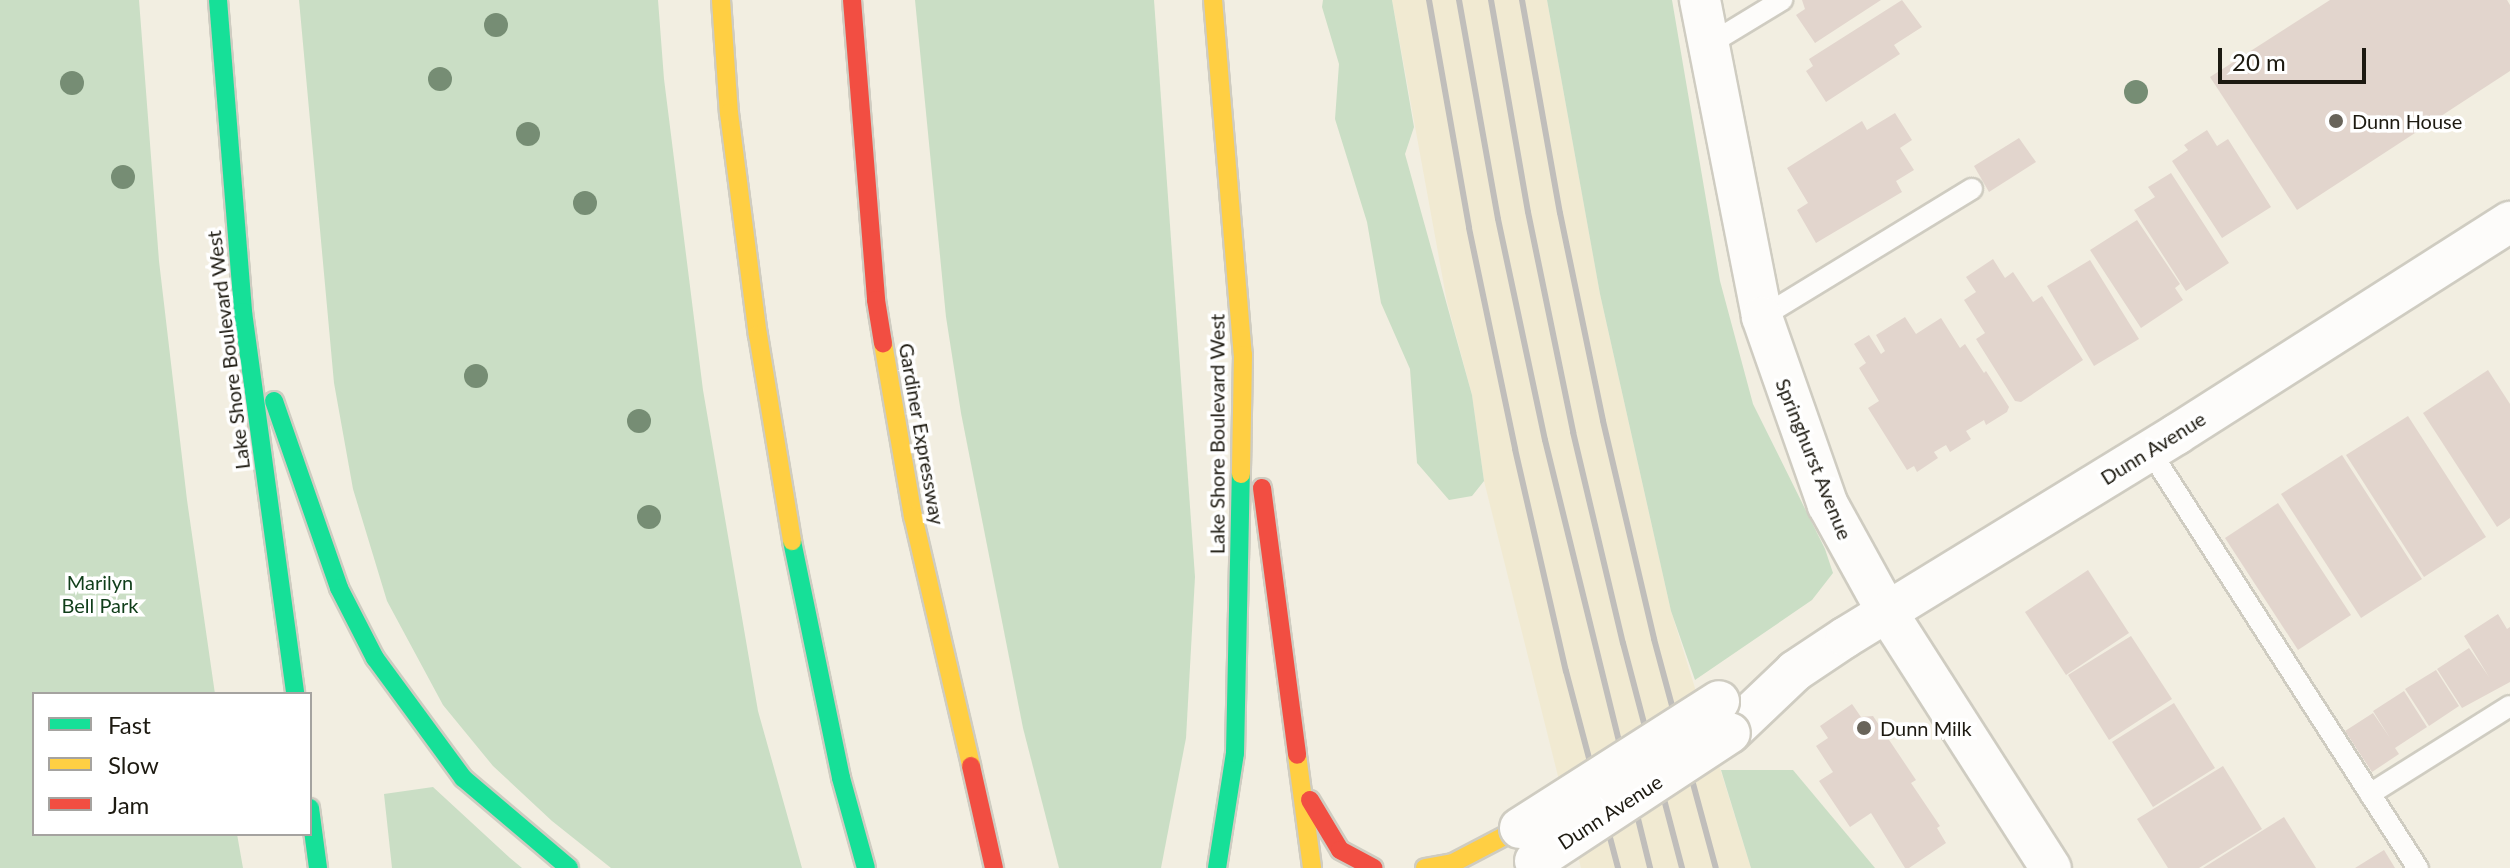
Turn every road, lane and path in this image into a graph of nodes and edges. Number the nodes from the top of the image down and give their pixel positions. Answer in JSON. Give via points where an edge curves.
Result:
{"nodes":[{"id":1,"x":218,"y":0,"type":"edge"},
{"id":2,"x":239,"y":0,"type":"edge"},
{"id":3,"x":721,"y":0,"type":"edge"},
{"id":4,"x":852,"y":0,"type":"edge"},
{"id":5,"x":1213,"y":0,"type":"edge"},
{"id":6,"x":1700,"y":0,"type":"edge"},
{"id":7,"x":1782,"y":0,"type":"edge"},
{"id":8,"x":1708,"y":45,"type":"junction"},
{"id":9,"x":224,"y":108,"type":"junction"},
{"id":10,"x":1972,"y":189,"type":"dead end"},
{"id":11,"x":2510,"y":222,"type":"edge"},
{"id":12,"x":243,"y":312,"type":"junction"},
{"id":13,"x":1762,"y":317,"type":"junction"},
{"id":14,"x":1243,"y":355,"type":"junction"},
{"id":15,"x":2150,"y":451,"type":"junction"},
{"id":16,"x":1887,"y":612,"type":"junction"},
{"id":17,"x":295,"y":692,"type":"edge"},
{"id":18,"x":2510,"y":706,"type":"edge"},
{"id":19,"x":1302,"y":786,"type":"junction"},
{"id":20,"x":2370,"y":794,"type":"junction"},
{"id":21,"x":312,"y":823,"type":"edge"},
{"id":22,"x":1527,"y":852,"type":"edge"},
{"id":23,"x":318,"y":868,"type":"edge"},
{"id":24,"x":569,"y":868,"type":"edge"},
{"id":25,"x":866,"y":868,"type":"edge"},
{"id":26,"x":994,"y":868,"type":"edge"},
{"id":27,"x":1217,"y":868,"type":"edge"},
{"id":28,"x":1312,"y":868,"type":"edge"},
{"id":29,"x":1374,"y":868,"type":"edge"},
{"id":30,"x":1425,"y":868,"type":"edge"},
{"id":31,"x":2051,"y":868,"type":"edge"},
{"id":32,"x":2418,"y":868,"type":"edge"}],
"edges":[{"from":1,"to":9,"type":"highway","name":"Lake Shore Boulevard West"},
{"from":2,"to":9,"type":"highway"},
{"from":3,"to":25,"type":"highway","via":[[729,113],[788,522],[841,778]]},
{"from":4,"to":26,"type":"highway","name":"Gardiner Expressway","via":[[876,300],[913,516]]},
{"from":5,"to":14,"type":"highway","name":"Lake Shore Boulevard West"},
{"from":6,"to":8,"type":"street","name":"Springhurst Avenue"},
{"from":7,"to":8,"type":"lane"},
{"from":8,"to":13,"type":"street","name":"Springhurst Avenue"},
{"from":9,"to":12,"type":"highway","name":"Lake Shore Boulevard West"},
{"from":10,"to":13,"type":"lane"},
{"from":11,"to":15,"type":"street","name":"Dunn Avenue"},
{"from":12,"to":17,"type":"highway","name":"Lake Shore Boulevard West"},
{"from":12,"to":24,"type":"highway","via":[[339,588],[375,658],[463,778]]},
{"from":13,"to":16,"type":"street","name":"Springhurst Avenue","via":[[1828,505]]},
{"from":14,"to":19,"type":"highway"},
{"from":14,"to":27,"type":"highway","name":"Lake Shore Boulevard West","via":[[1235,753]]},
{"from":15,"to":16,"type":"street","name":"Dunn Avenue"},
{"from":15,"to":20,"type":"lane"},
{"from":16,"to":22,"type":"street","name":"Dunn Avenue","bridge":true},
{"from":16,"to":31,"type":"street","name":"Springhurst Avenue"},
{"from":18,"to":20,"type":"lane"},
{"from":19,"to":28,"type":"highway"},
{"from":19,"to":29,"type":"highway","via":[[1340,850]]},
{"from":20,"to":32,"type":"lane"},
{"from":21,"to":23,"type":"highway"},
{"from":22,"to":30,"type":"highway"}]}
